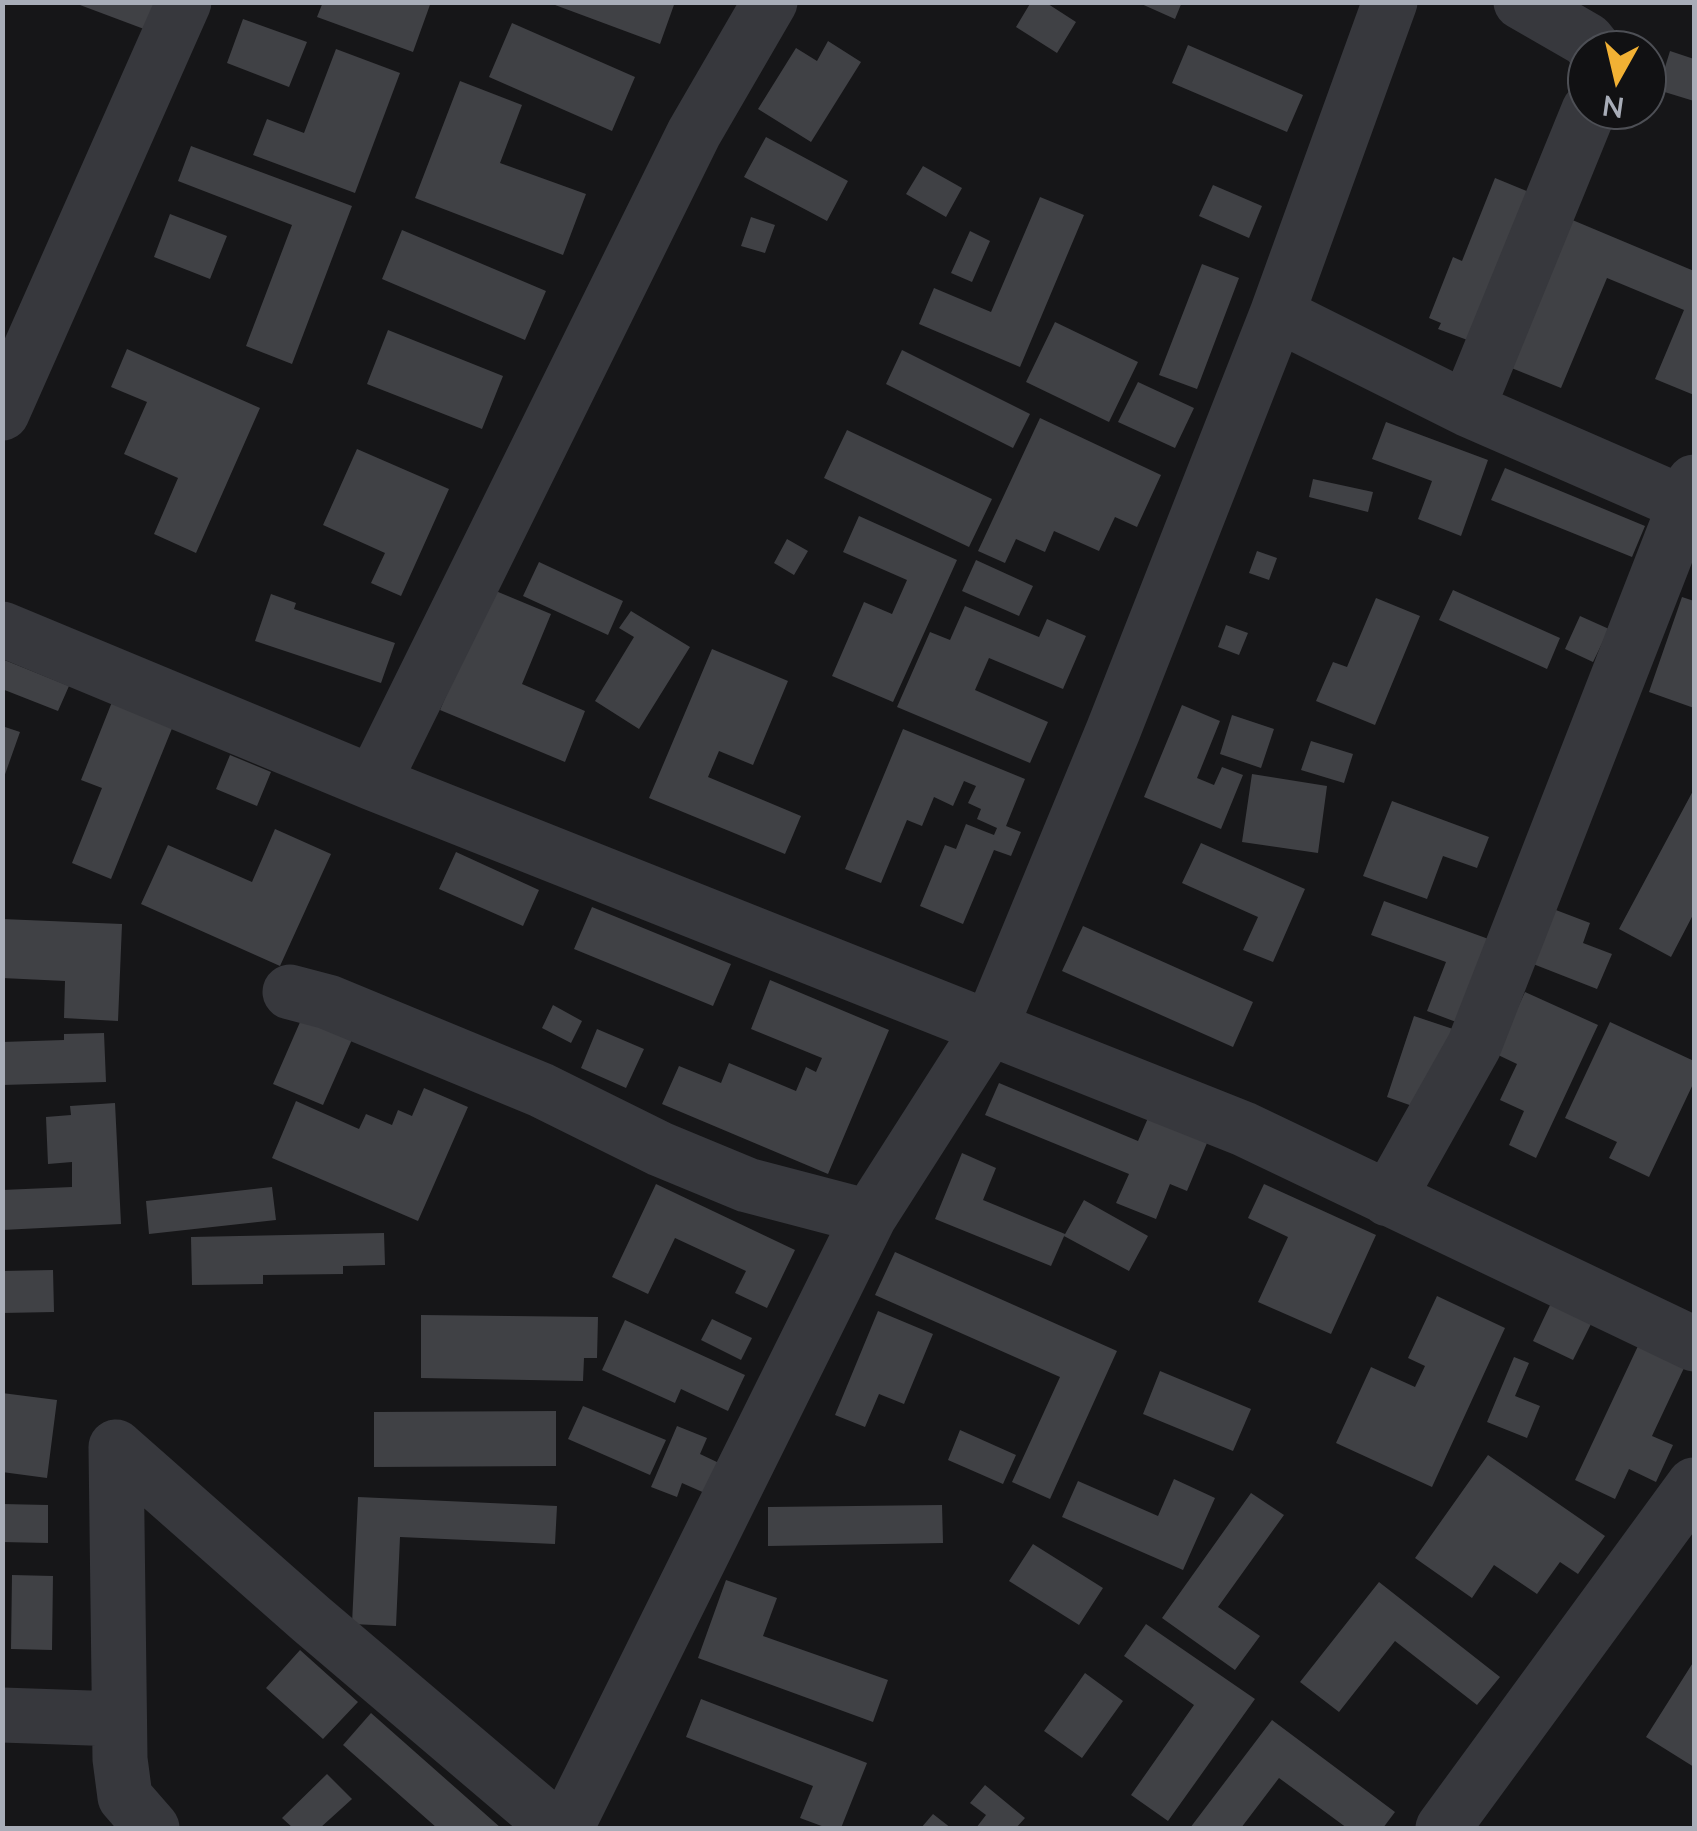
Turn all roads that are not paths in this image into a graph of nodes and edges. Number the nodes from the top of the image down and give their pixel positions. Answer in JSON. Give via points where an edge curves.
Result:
{"nodes":[{"id":1,"x":184,"y":2,"type":"edge"},
{"id":2,"x":770,"y":2,"type":"edge"},
{"id":3,"x":1390,"y":2,"type":"edge"},
{"id":4,"x":1522,"y":2,"type":"edge"},
{"id":5,"x":1570,"y":30,"type":"edge"},
{"id":6,"x":1582,"y":130,"type":"edge"},
{"id":7,"x":1277,"y":314,"type":"junction"},
{"id":8,"x":1467,"y":409,"type":"junction"},
{"id":9,"x":2,"y":413,"type":"edge"},
{"id":10,"x":1692,"y":498,"type":"edge"},
{"id":11,"x":2,"y":628,"type":"edge"},
{"id":12,"x":373,"y":783,"type":"junction"},
{"id":13,"x":290,"y":992,"type":"dead end"},
{"id":14,"x":991,"y":1026,"type":"junction"},
{"id":15,"x":1388,"y":1200,"type":"junction"},
{"id":16,"x":869,"y":1217,"type":"junction"},
{"id":17,"x":1694,"y":1344,"type":"edge"},
{"id":18,"x":1694,"y":1485,"type":"edge"},
{"id":19,"x":2,"y":1716,"type":"edge"},
{"id":20,"x":119,"y":1719,"type":"junction"},
{"id":21,"x":152,"y":1828,"type":"edge"},
{"id":22,"x":557,"y":1828,"type":"edge"},
{"id":23,"x":566,"y":1828,"type":"edge"},
{"id":24,"x":1443,"y":1828,"type":"edge"}],
"edges":[{"from":1,"to":9,"type":"street"},
{"from":2,"to":12,"type":"street","via":[[694,134]]},
{"from":3,"to":7,"type":"street"},
{"from":4,"to":5,"type":"street"},
{"from":6,"to":8,"type":"street"},
{"from":7,"to":8,"type":"street"},
{"from":7,"to":14,"type":"street"},
{"from":8,"to":10,"type":"street"},
{"from":10,"to":15,"type":"street","via":[[1474,1046]]},
{"from":11,"to":12,"type":"street"},
{"from":12,"to":14,"type":"street"},
{"from":13,"to":16,"type":"street","via":[[541,1090],[748,1186]]},
{"from":14,"to":15,"type":"street","via":[[1244,1129]]},
{"from":14,"to":16,"type":"street"},
{"from":15,"to":17,"type":"street"},
{"from":16,"to":23,"type":"street"},
{"from":18,"to":24,"type":"street"},
{"from":19,"to":20,"type":"street"},
{"from":20,"to":21,"type":"street","via":[[125,1797]]},
{"from":20,"to":22,"type":"street","via":[[116,1446]]}]}
